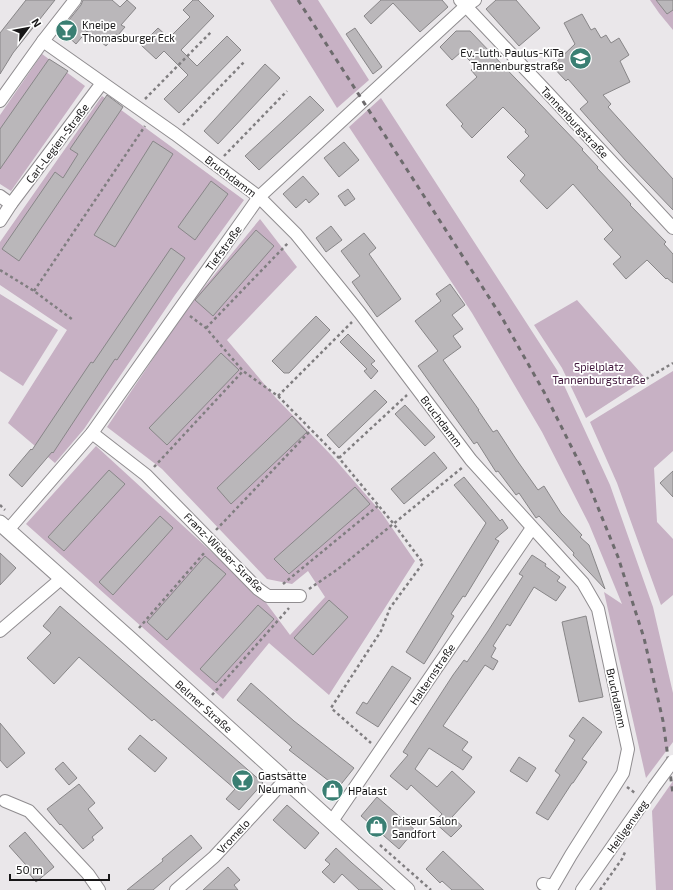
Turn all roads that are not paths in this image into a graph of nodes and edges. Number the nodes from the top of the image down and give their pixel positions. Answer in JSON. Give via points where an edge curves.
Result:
{"nodes":[{"id":1,"x":75,"y":0,"type":"edge"},
{"id":2,"x":467,"y":2,"type":"edge"},
{"id":3,"x":42,"y":41,"type":"junction"},
{"id":4,"x":102,"y":83,"type":"junction"},
{"id":5,"x":0,"y":102,"type":"edge"},
{"id":6,"x":0,"y":196,"type":"edge"},
{"id":7,"x":259,"y":197,"type":"junction"},
{"id":8,"x":11,"y":204,"type":"junction"},
{"id":9,"x":0,"y":221,"type":"edge"},
{"id":10,"x":673,"y":228,"type":"edge"},
{"id":11,"x":92,"y":433,"type":"junction"},
{"id":12,"x":4,"y":527,"type":"edge"},
{"id":13,"x":532,"y":528,"type":"junction"},
{"id":14,"x":62,"y":578,"type":"junction"},
{"id":15,"x":300,"y":596,"type":"road end"},
{"id":16,"x":0,"y":631,"type":"edge"},
{"id":17,"x":673,"y":761,"type":"edge"},
{"id":18,"x":286,"y":779,"type":"junction"},
{"id":19,"x":6,"y":801,"type":"dead end"},
{"id":20,"x":332,"y":821,"type":"junction"},
{"id":21,"x":543,"y":884,"type":"dead end"},
{"id":22,"x":100,"y":890,"type":"edge"},
{"id":23,"x":176,"y":890,"type":"edge"},
{"id":24,"x":407,"y":890,"type":"edge"},
{"id":25,"x":582,"y":890,"type":"edge"}],
"edges":[{"from":1,"to":3,"type":"street"},
{"from":2,"to":7,"type":"street","name":"Tiefstraße"},
{"from":2,"to":10,"type":"street","name":"Tannenburgstraße"},
{"from":3,"to":4,"type":"street","name":"Bruchdamm"},
{"from":3,"to":5,"type":"street"},
{"from":4,"to":7,"type":"street","name":"Bruchdamm"},
{"from":4,"to":8,"type":"street","name":"Carl-Legien-Straße"},
{"from":6,"to":8,"type":"street"},
{"from":7,"to":11,"type":"street","name":"Tiefstraße"},
{"from":7,"to":13,"type":"street","name":"Bruchdamm","via":[[296,234],[360,313],[471,460]]},
{"from":8,"to":9,"type":"street","name":"Carl-Legien-Straße"},
{"from":11,"to":12,"type":"street","name":"Tiefstraße"},
{"from":11,"to":15,"type":"street","name":"Franz-Wieber-Straße","via":[[146,475],[258,589],[268,596]]},
{"from":12,"to":14,"type":"street","name":"Belmer Straße"},
{"from":13,"to":20,"type":"street","name":"Halternstraße"},
{"from":13,"to":21,"type":"street","name":"Bruchdamm","via":[[583,583],[598,609],[628,749],[623,773],[553,886]]},
{"from":14,"to":16,"type":"street"},
{"from":14,"to":18,"type":"street","name":"Belmer Straße"},
{"from":17,"to":25,"type":"street","name":"Heiligenweg","bridge":true},
{"from":18,"to":20,"type":"street","name":"Belmer Straße"},
{"from":18,"to":23,"type":"street","name":"Vromelo","via":[[214,857]]},
{"from":19,"to":22,"type":"street","via":[[29,810]]},
{"from":20,"to":24,"type":"street","name":"Belmer Straße"}]}
